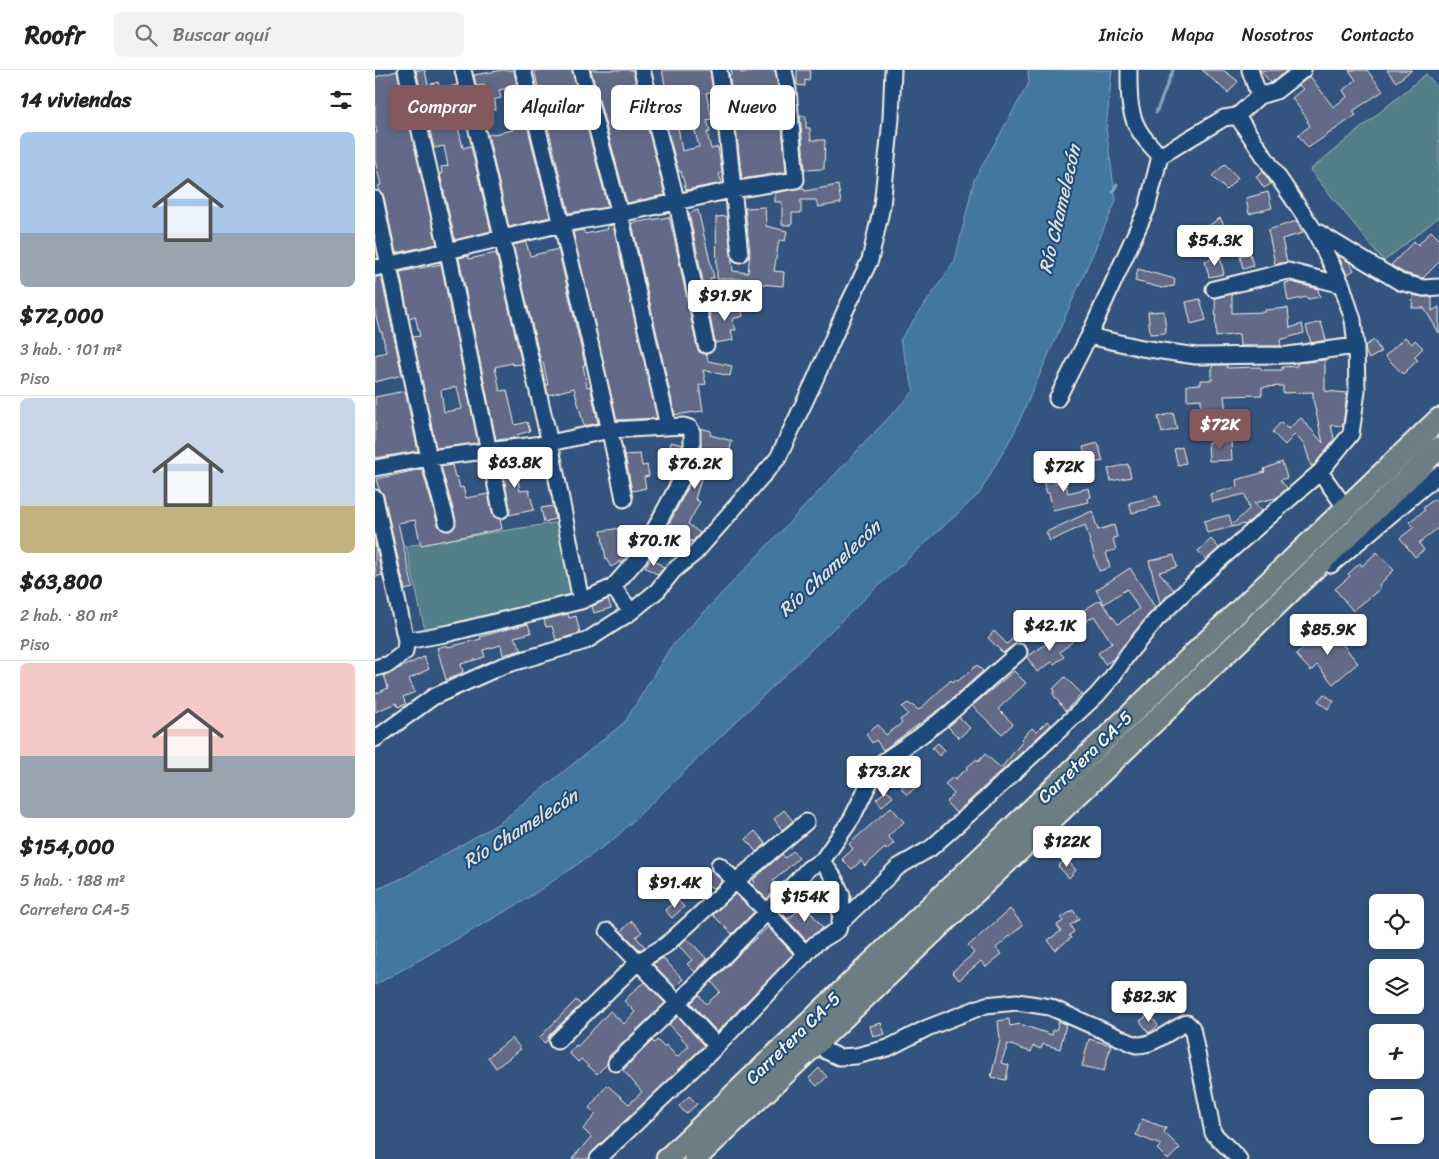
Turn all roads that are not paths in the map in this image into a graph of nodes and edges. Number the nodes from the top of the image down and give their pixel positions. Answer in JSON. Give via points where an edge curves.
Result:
{"nodes":[{"id":1,"x":406,"y":70,"type":"edge"},
{"id":2,"x":463,"y":70,"type":"edge"},
{"id":3,"x":523,"y":70,"type":"edge"},
{"id":4,"x":581,"y":70,"type":"edge"},
{"id":5,"x":642,"y":70,"type":"edge"},
{"id":6,"x":719,"y":70,"type":"edge"},
{"id":7,"x":784,"y":70,"type":"edge"},
{"id":8,"x":893,"y":70,"type":"edge"},
{"id":9,"x":1129,"y":70,"type":"edge"},
{"id":10,"x":1250,"y":70,"type":"edge"},
{"id":11,"x":1303,"y":70,"type":"edge"},
{"id":12,"x":1259,"y":96,"type":"junction"},
{"id":13,"x":1237,"y":116,"type":"junction"},
{"id":14,"x":1160,"y":156,"type":"junction"},
{"id":15,"x":732,"y":190,"type":"junction"},
{"id":16,"x":375,"y":200,"type":"edge"},
{"id":17,"x":677,"y":203,"type":"junction"},
{"id":18,"x":620,"y":214,"type":"junction"},
{"id":19,"x":562,"y":224,"type":"junction"},
{"id":20,"x":1314,"y":230,"type":"junction"},
{"id":21,"x":501,"y":238,"type":"junction"},
{"id":22,"x":448,"y":252,"type":"junction"},
{"id":23,"x":740,"y":254,"type":"dead end"},
{"id":24,"x":382,"y":267,"type":"edge"},
{"id":25,"x":1342,"y":285,"type":"junction"},
{"id":26,"x":1439,"y":287,"type":"edge"},
{"id":27,"x":1214,"y":289,"type":"dead end"},
{"id":28,"x":1089,"y":336,"type":"junction"},
{"id":29,"x":706,"y":345,"type":"dead end"},
{"id":30,"x":1356,"y":346,"type":"junction"},
{"id":31,"x":1057,"y":398,"type":"dead end"},
{"id":32,"x":1439,"y":419,"type":"edge"},
{"id":33,"x":668,"y":426,"type":"junction"},
{"id":34,"x":610,"y":430,"type":"junction"},
{"id":35,"x":550,"y":443,"type":"junction"},
{"id":36,"x":1439,"y":448,"type":"edge"},
{"id":37,"x":490,"y":450,"type":"junction"},
{"id":38,"x":429,"y":458,"type":"junction"},
{"id":39,"x":375,"y":468,"type":"edge"},
{"id":40,"x":1321,"y":472,"type":"junction"},
{"id":41,"x":1439,"y":474,"type":"edge"},
{"id":42,"x":375,"y":498,"type":"edge"},
{"id":43,"x":624,"y":499,"type":"dead end"},
{"id":44,"x":1345,"y":507,"type":"junction"},
{"id":45,"x":501,"y":510,"type":"dead end"},
{"id":46,"x":447,"y":522,"type":"dead end"},
{"id":47,"x":613,"y":587,"type":"junction"},
{"id":48,"x":581,"y":601,"type":"junction"},
{"id":49,"x":631,"y":612,"type":"junction"},
{"id":50,"x":1261,"y":620,"type":"junction"},
{"id":51,"x":406,"y":641,"type":"junction"},
{"id":52,"x":1019,"y":652,"type":"dead end"},
{"id":53,"x":375,"y":668,"type":"edge"},
{"id":54,"x":375,"y":739,"type":"edge"},
{"id":55,"x":806,"y":822,"type":"dead end"},
{"id":56,"x":822,"y":861,"type":"junction"},
{"id":57,"x":719,"y":865,"type":"dead end"},
{"id":58,"x":736,"y":881,"type":"junction"},
{"id":59,"x":767,"y":912,"type":"junction"},
{"id":60,"x":840,"y":923,"type":"junction"},
{"id":61,"x":608,"y":931,"type":"dead end"},
{"id":62,"x":806,"y":954,"type":"junction"},
{"id":63,"x":638,"y":962,"type":"junction"},
{"id":64,"x":678,"y":1003,"type":"junction"},
{"id":65,"x":819,"y":1040,"type":"junction"},
{"id":66,"x":557,"y":1041,"type":"dead end"},
{"id":67,"x":717,"y":1046,"type":"junction"},
{"id":68,"x":616,"y":1063,"type":"dead end"},
{"id":69,"x":598,"y":1159,"type":"edge"},
{"id":70,"x":667,"y":1159,"type":"edge"},
{"id":71,"x":695,"y":1159,"type":"edge"},
{"id":72,"x":1239,"y":1159,"type":"edge"}],
"edges":[{"from":1,"to":22,"type":"street"},
{"from":2,"to":21,"type":"street"},
{"from":3,"to":19,"type":"street"},
{"from":4,"to":18,"type":"street"},
{"from":5,"to":17,"type":"street"},
{"from":6,"to":15,"type":"street"},
{"from":7,"to":15,"type":"street","via":[[796,180]]},
{"from":8,"to":49,"type":"street","via":[[882,206],[870,260],[778,458],[695,553]]},
{"from":9,"to":14,"type":"street","via":[[1133,117],[1141,134]]},
{"from":10,"to":12,"type":"street"},
{"from":11,"to":12,"type":"street","via":[[1276,91]]},
{"from":12,"to":13,"type":"street"},
{"from":13,"to":14,"type":"street","via":[[1224,118]]},
{"from":13,"to":20,"type":"street"},
{"from":14,"to":28,"type":"street","via":[[1147,208]]},
{"from":15,"to":17,"type":"street"},
{"from":15,"to":23,"type":"street"},
{"from":16,"to":24,"type":"street"},
{"from":17,"to":18,"type":"street"},
{"from":17,"to":29,"type":"street"},
{"from":18,"to":19,"type":"street"},
{"from":18,"to":33,"type":"street"},
{"from":19,"to":21,"type":"street"},
{"from":19,"to":34,"type":"street"},
{"from":20,"to":25,"type":"street"},
{"from":20,"to":26,"type":"street","via":[[1400,282],[1424,288]]},
{"from":21,"to":22,"type":"street"},
{"from":21,"to":35,"type":"street"},
{"from":22,"to":24,"type":"street"},
{"from":22,"to":37,"type":"street"},
{"from":24,"to":38,"type":"street"},
{"from":25,"to":27,"type":"street","via":[[1288,271]]},
{"from":25,"to":30,"type":"street","via":[[1353,320]]},
{"from":28,"to":30,"type":"street","via":[[1196,356],[1288,355]]},
{"from":28,"to":31,"type":"street"},
{"from":30,"to":40,"type":"street","via":[[1357,391],[1351,434]]},
{"from":32,"to":44,"type":"highway","name":"Carretera CA-5"},
{"from":33,"to":34,"type":"street"},
{"from":33,"to":47,"type":"street","via":[[684,426],[692,432],[692,446],[682,478],[641,555]]},
{"from":34,"to":35,"type":"street"},
{"from":34,"to":43,"type":"street"},
{"from":35,"to":37,"type":"street"},
{"from":35,"to":48,"type":"street"},
{"from":36,"to":50,"type":"highway","name":"Carretera CA-5"},
{"from":37,"to":38,"type":"street"},
{"from":37,"to":45,"type":"street"},
{"from":38,"to":39,"type":"street"},
{"from":38,"to":46,"type":"street"},
{"from":40,"to":44,"type":"street"},
{"from":40,"to":60,"type":"street","via":[[1199,578],[1156,620],[1097,695],[985,801],[931,848],[898,867]]},
{"from":41,"to":50,"type":"street"},
{"from":42,"to":51,"type":"street"},
{"from":44,"to":70,"type":"highway","name":"Carretera CA-5"},
{"from":47,"to":48,"type":"street"},
{"from":47,"to":49,"type":"street"},
{"from":48,"to":51,"type":"street"},
{"from":49,"to":54,"type":"street","via":[[586,641],[503,666],[433,697]]},
{"from":50,"to":65,"type":"highway","name":"Carretera CA-5"},
{"from":51,"to":53,"type":"street","via":[[405,652],[389,664]]},
{"from":52,"to":56,"type":"street","via":[[949,714],[878,765],[852,818]]},
{"from":55,"to":58,"type":"street"},
{"from":56,"to":59,"type":"street","via":[[809,868]]},
{"from":56,"to":60,"type":"street","via":[[841,895]]},
{"from":57,"to":58,"type":"street"},
{"from":58,"to":59,"type":"street"},
{"from":58,"to":63,"type":"street","via":[[666,945]]},
{"from":59,"to":62,"type":"street"},
{"from":59,"to":64,"type":"street"},
{"from":60,"to":62,"type":"street","via":[[838,930],[815,944]]},
{"from":61,"to":63,"type":"street"},
{"from":62,"to":67,"type":"street"},
{"from":63,"to":64,"type":"street"},
{"from":63,"to":66,"type":"street"},
{"from":64,"to":67,"type":"street"},
{"from":64,"to":68,"type":"street"},
{"from":65,"to":71,"type":"highway","name":"Carretera CA-5"},
{"from":65,"to":72,"type":"street","via":[[826,1051],[839,1057],[856,1056],[888,1048],[927,1028],[986,1005],[1017,1002],[1050,1007],[1136,1045],[1146,1046],[1187,1023],[1192,1028],[1213,1133]]},
{"from":67,"to":69,"type":"street"}]}
